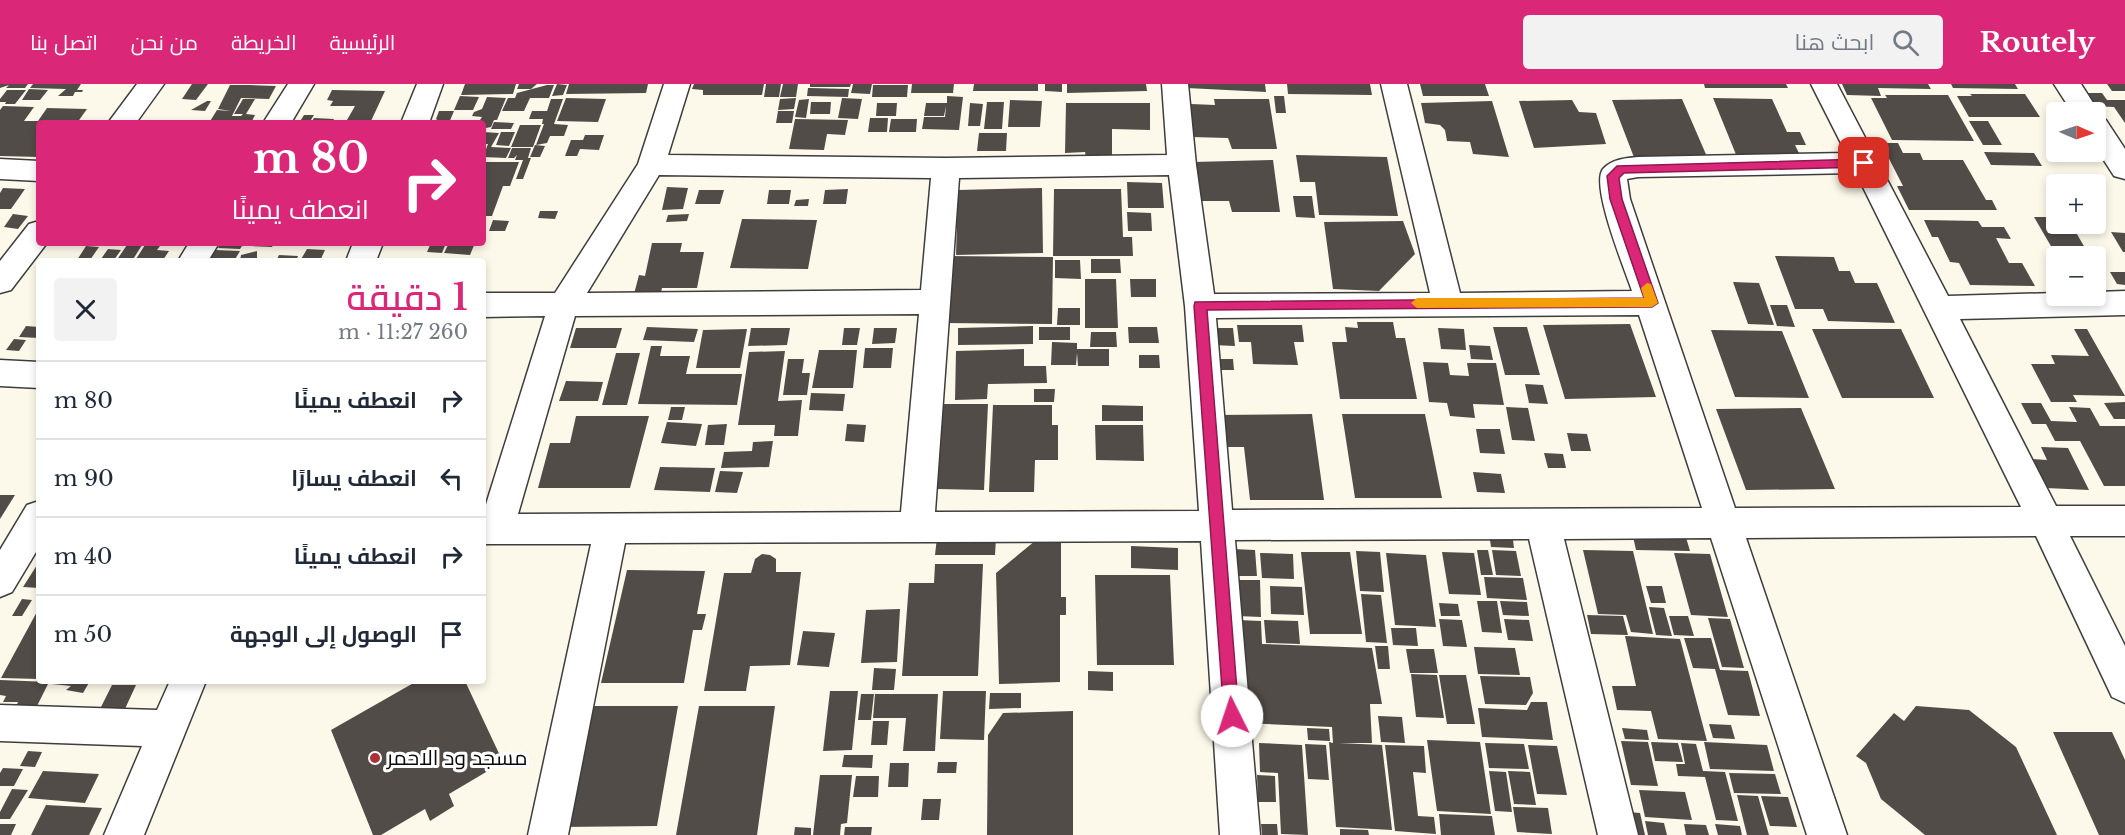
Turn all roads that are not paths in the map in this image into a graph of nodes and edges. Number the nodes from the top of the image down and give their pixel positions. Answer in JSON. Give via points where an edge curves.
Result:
{"nodes":[{"id":1,"x":151,"y":84,"type":"edge"},
{"id":2,"x":301,"y":84,"type":"edge"},
{"id":3,"x":430,"y":84,"type":"edge"},
{"id":4,"x":677,"y":84,"type":"edge"},
{"id":5,"x":1175,"y":84,"type":"edge"},
{"id":6,"x":1394,"y":84,"type":"edge"},
{"id":7,"x":1824,"y":84,"type":"edge"},
{"id":8,"x":2067,"y":84,"type":"edge"},
{"id":9,"x":2079,"y":102,"type":"edge"},
{"id":10,"x":124,"y":120,"type":"edge"},
{"id":11,"x":279,"y":120,"type":"edge"},
{"id":12,"x":416,"y":120,"type":"edge"},
{"id":13,"x":2106,"y":141,"type":"edge"},
{"id":14,"x":1864,"y":163,"type":"junction"},
{"id":15,"x":651,"y":165,"type":"junction"},
{"id":16,"x":1182,"y":165,"type":"junction"},
{"id":17,"x":946,"y":168,"type":"junction"},
{"id":18,"x":2125,"y":169,"type":"edge"},
{"id":19,"x":0,"y":170,"type":"edge"},
{"id":20,"x":36,"y":171,"type":"edge"},
{"id":21,"x":36,"y":236,"type":"edge"},
{"id":22,"x":0,"y":282,"type":"edge"},
{"id":23,"x":936,"y":302,"type":"junction"},
{"id":24,"x":1448,"y":303,"type":"junction"},
{"id":25,"x":1652,"y":303,"type":"junction"},
{"id":26,"x":2125,"y":303,"type":"edge"},
{"id":27,"x":486,"y":305,"type":"edge"},
{"id":28,"x":563,"y":306,"type":"junction"},
{"id":29,"x":1200,"y":306,"type":"junction"},
{"id":30,"x":1939,"y":308,"type":"junction"},
{"id":31,"x":0,"y":373,"type":"edge"},
{"id":32,"x":36,"y":375,"type":"edge"},
{"id":33,"x":36,"y":521,"type":"edge"},
{"id":34,"x":2125,"y":521,"type":"edge"},
{"id":35,"x":2046,"y":522,"type":"junction"},
{"id":36,"x":1724,"y":523,"type":"junction"},
{"id":37,"x":1543,"y":524,"type":"junction"},
{"id":38,"x":1217,"y":525,"type":"junction"},
{"id":39,"x":917,"y":526,"type":"junction"},
{"id":40,"x":611,"y":528,"type":"junction"},
{"id":41,"x":490,"y":529,"type":"edge"},
{"id":42,"x":0,"y":581,"type":"edge"},
{"id":43,"x":187,"y":684,"type":"edge"},
{"id":44,"x":2125,"y":685,"type":"edge"},
{"id":45,"x":0,"y":723,"type":"edge"},
{"id":46,"x":166,"y":729,"type":"junction"},
{"id":47,"x":124,"y":835,"type":"edge"},
{"id":48,"x":548,"y":835,"type":"edge"},
{"id":49,"x":1240,"y":835,"type":"edge"},
{"id":50,"x":1618,"y":835,"type":"edge"},
{"id":51,"x":1827,"y":835,"type":"edge"}],
"edges":[{"from":1,"to":10,"type":"street"},
{"from":2,"to":11,"type":"street"},
{"from":3,"to":12,"type":"street"},
{"from":4,"to":15,"type":"street"},
{"from":5,"to":16,"type":"street"},
{"from":6,"to":24,"type":"street"},
{"from":7,"to":14,"type":"street"},
{"from":8,"to":9,"type":"street"},
{"from":13,"to":18,"type":"street"},
{"from":14,"to":25,"type":"street","via":[[1621,169],[1613,176],[1616,199]]},
{"from":14,"to":30,"type":"street"},
{"from":15,"to":17,"type":"street"},
{"from":15,"to":28,"type":"street"},
{"from":16,"to":17,"type":"street"},
{"from":16,"to":29,"type":"street"},
{"from":17,"to":23,"type":"street"},
{"from":19,"to":20,"type":"street"},
{"from":21,"to":22,"type":"street"},
{"from":23,"to":28,"type":"street"},
{"from":23,"to":39,"type":"street"},
{"from":24,"to":25,"type":"street"},
{"from":24,"to":29,"type":"street"},
{"from":25,"to":36,"type":"street"},
{"from":26,"to":30,"type":"street"},
{"from":27,"to":28,"type":"street"},
{"from":28,"to":41,"type":"street"},
{"from":29,"to":38,"type":"street"},
{"from":30,"to":35,"type":"street"},
{"from":31,"to":32,"type":"street"},
{"from":33,"to":42,"type":"street"},
{"from":34,"to":35,"type":"street"},
{"from":35,"to":36,"type":"street"},
{"from":35,"to":44,"type":"street"},
{"from":36,"to":37,"type":"street"},
{"from":36,"to":51,"type":"street"},
{"from":37,"to":38,"type":"street"},
{"from":37,"to":50,"type":"street"},
{"from":38,"to":39,"type":"street"},
{"from":38,"to":49,"type":"street"},
{"from":39,"to":40,"type":"street"},
{"from":40,"to":41,"type":"street"},
{"from":40,"to":48,"type":"street"},
{"from":43,"to":46,"type":"street"},
{"from":45,"to":46,"type":"street"},
{"from":46,"to":47,"type":"street"}]}
